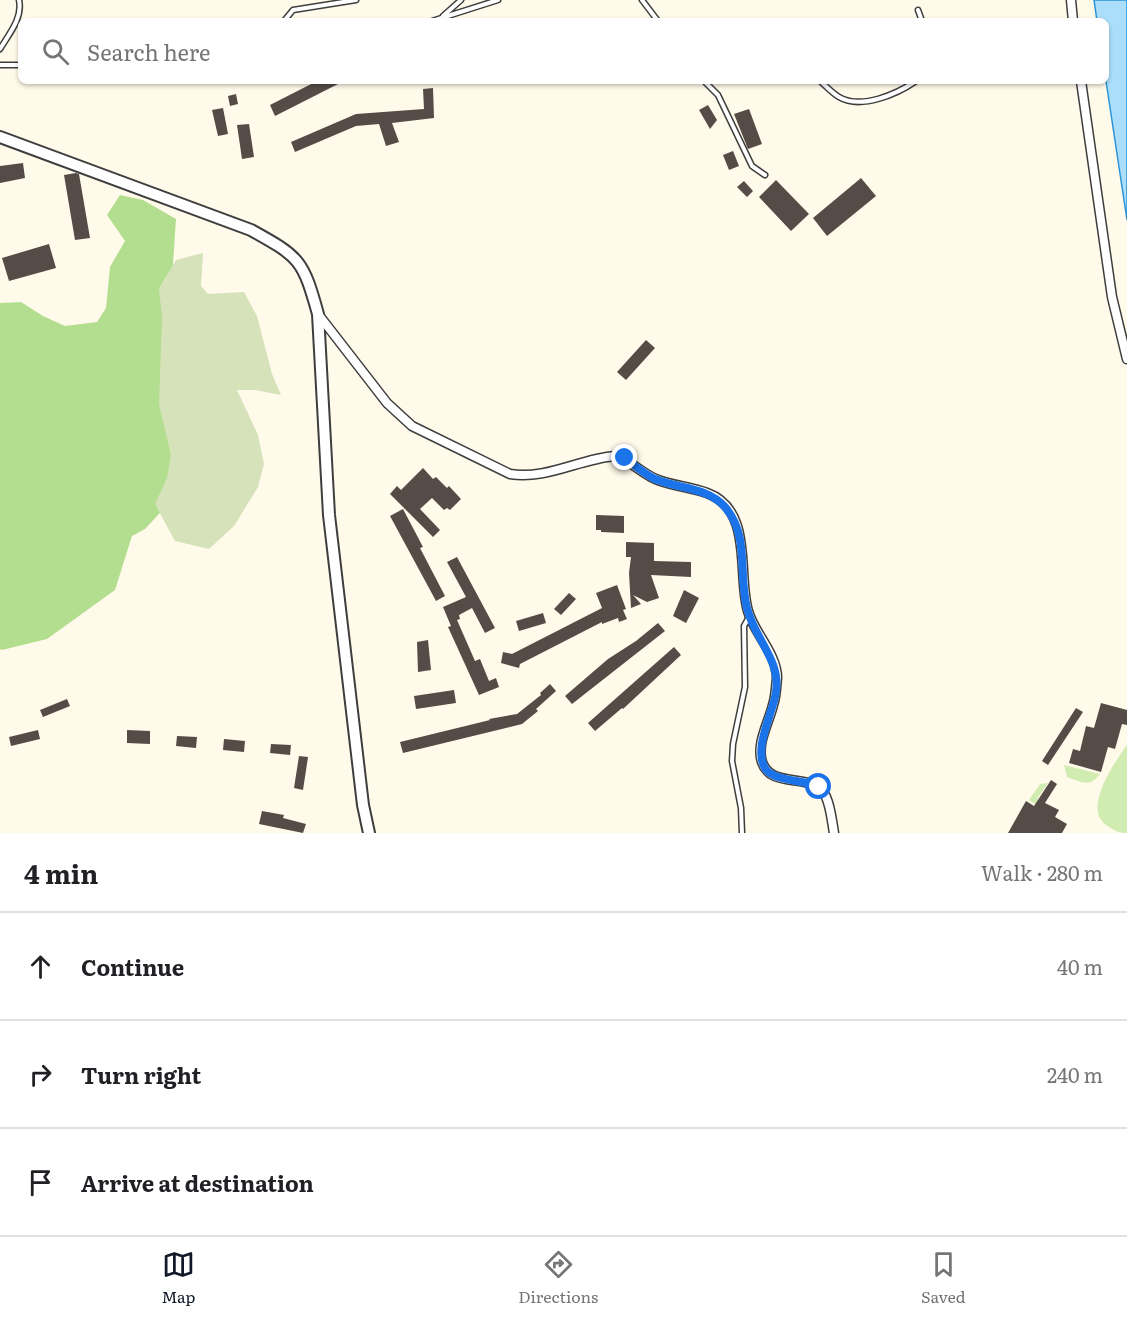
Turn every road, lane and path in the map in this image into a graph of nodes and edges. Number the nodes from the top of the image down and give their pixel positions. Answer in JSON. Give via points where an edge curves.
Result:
{"nodes":[{"id":1,"x":19,"y":0,"type":"edge"},
{"id":2,"x":356,"y":0,"type":"edge"},
{"id":3,"x":460,"y":0,"type":"edge"},
{"id":4,"x":498,"y":0,"type":"edge"},
{"id":5,"x":642,"y":0,"type":"edge"},
{"id":6,"x":1071,"y":0,"type":"edge"},
{"id":7,"x":918,"y":10,"type":"dead end"},
{"id":8,"x":442,"y":17,"type":"joint"},
{"id":9,"x":18,"y":18,"type":"edge"},
{"id":10,"x":286,"y":18,"type":"edge"},
{"id":11,"x":656,"y":18,"type":"edge"},
{"id":12,"x":921,"y":18,"type":"edge"},
{"id":13,"x":1073,"y":18,"type":"edge"},
{"id":14,"x":18,"y":19,"type":"edge"},
{"id":15,"x":0,"y":49,"type":"edge"},
{"id":16,"x":0,"y":65,"type":"edge"},
{"id":17,"x":18,"y":65,"type":"edge"},
{"id":18,"x":707,"y":84,"type":"edge"},
{"id":19,"x":824,"y":84,"type":"edge"},
{"id":20,"x":912,"y":84,"type":"edge"},
{"id":21,"x":1081,"y":84,"type":"edge"},
{"id":22,"x":0,"y":137,"type":"edge"},
{"id":23,"x":765,"y":175,"type":"dead end"},
{"id":24,"x":318,"y":314,"type":"junction"},
{"id":25,"x":1127,"y":359,"type":"edge"},
{"id":26,"x":749,"y":616,"type":"junction"},
{"id":27,"x":369,"y":833,"type":"edge"},
{"id":28,"x":742,"y":833,"type":"edge"},
{"id":29,"x":834,"y":833,"type":"edge"}],
"edges":[{"from":1,"to":9,"type":"lane"},
{"from":2,"to":10,"type":"lane","via":[[293,10]]},
{"from":3,"to":8,"type":"lane"},
{"from":4,"to":8,"type":"lane"},
{"from":5,"to":11,"type":"lane"},
{"from":6,"to":13,"type":"street"},
{"from":7,"to":12,"type":"lane"},
{"from":14,"to":15,"type":"lane"},
{"from":16,"to":17,"type":"lane"},
{"from":18,"to":23,"type":"lane","via":[[718,94],[752,166]]},
{"from":19,"to":20,"type":"lane","via":[[840,98],[856,101],[876,100]]},
{"from":21,"to":25,"type":"street","via":[[1112,297]]},
{"from":22,"to":24,"type":"street","via":[[229,221],[287,250],[299,262]]},
{"from":24,"to":26,"type":"street","via":[[402,419],[510,474],[539,475],[615,456],[625,458],[655,479],[717,498],[740,536]]},
{"from":24,"to":27,"type":"street","via":[[329,515]]},
{"from":26,"to":28,"type":"lane","via":[[744,626],[744,700],[732,761]]},
{"from":26,"to":29,"type":"street","via":[[777,673],[762,749],[764,767],[777,777],[819,787],[826,797]]}]}
